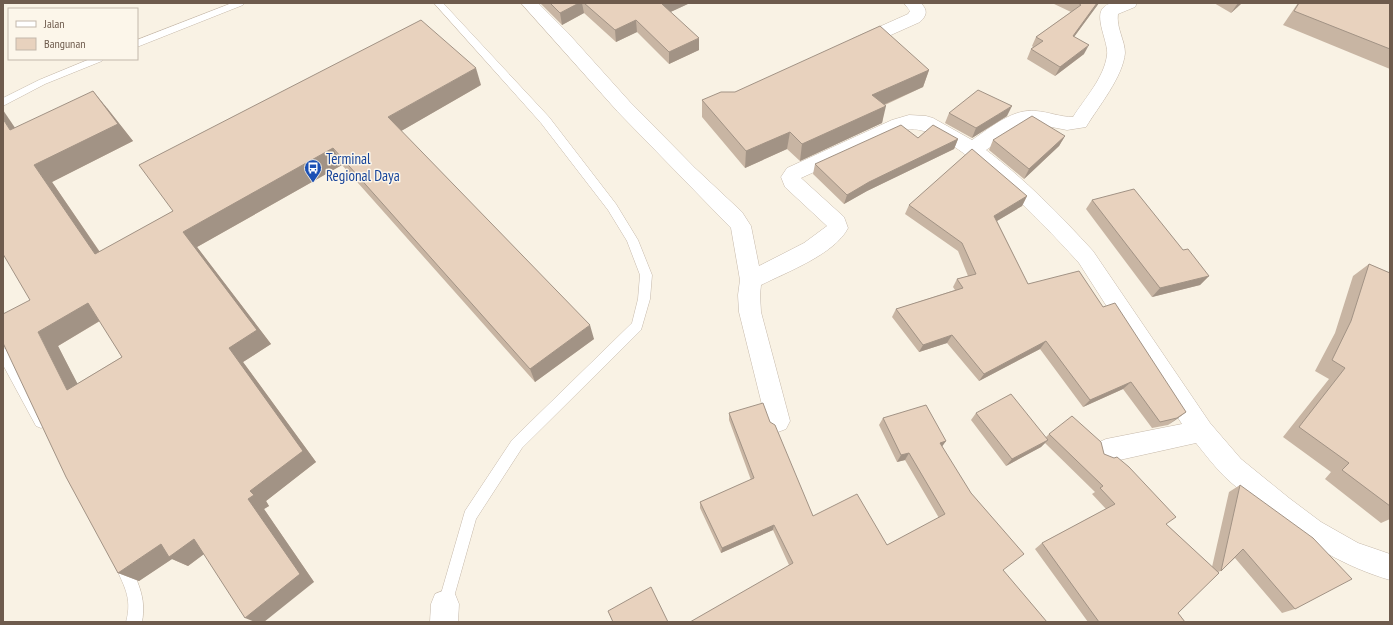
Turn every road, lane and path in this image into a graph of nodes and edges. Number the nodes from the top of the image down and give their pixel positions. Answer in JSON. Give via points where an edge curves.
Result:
{"nodes":[{"id":1,"x":240,"y":3,"type":"edge"},
{"id":2,"x":438,"y":3,"type":"edge"},
{"id":3,"x":529,"y":3,"type":"edge"},
{"id":4,"x":912,"y":3,"type":"edge"},
{"id":5,"x":1130,"y":3,"type":"edge"},
{"id":6,"x":138,"y":44,"type":"edge"},
{"id":7,"x":842,"y":50,"type":"edge"},
{"id":8,"x":97,"y":60,"type":"edge"},
{"id":9,"x":3,"y":102,"type":"edge"},
{"id":10,"x":972,"y":150,"type":"junction"},
{"id":11,"x":751,"y":280,"type":"junction"},
{"id":12,"x":3,"y":353,"type":"edge"},
{"id":13,"x":778,"y":421,"type":"dead end"},
{"id":14,"x":1201,"y":431,"type":"junction"},
{"id":15,"x":50,"y":436,"type":"edge"},
{"id":16,"x":1106,"y":451,"type":"dead end"},
{"id":17,"x":115,"y":553,"type":"edge"},
{"id":18,"x":1390,"y":567,"type":"edge"},
{"id":19,"x":444,"y":613,"type":"edge"},
{"id":20,"x":134,"y":622,"type":"edge"}],
"edges":[{"from":1,"to":6,"type":"lane"},
{"from":2,"to":19,"type":"lane","via":[[545,120],[612,207],[632,240],[646,275],[644,299],[637,326],[517,444],[470,516]]},
{"from":3,"to":11,"type":"street","via":[[624,107],[735,218],[741,226]]},
{"from":4,"to":7,"type":"street","via":[[918,10],[914,18]]},
{"from":5,"to":10,"type":"street","via":[[1110,11],[1108,16],[1116,53],[1112,69],[1079,122],[1073,124],[1045,118],[1022,118]]},
{"from":8,"to":9,"type":"lane","via":[[42,82]]},
{"from":10,"to":11,"type":"street","via":[[933,126],[909,122],[794,174],[791,177],[792,182],[836,223],[838,228],[835,234],[819,244]]},
{"from":10,"to":14,"type":"street","via":[[999,170],[1086,257]]},
{"from":11,"to":13,"type":"street","via":[[750,312]]},
{"from":12,"to":15,"type":"lane"},
{"from":14,"to":16,"type":"street"},
{"from":14,"to":18,"type":"street","via":[[1232,467],[1280,508],[1312,531],[1363,558]]},
{"from":17,"to":20,"type":"lane","via":[[131,581],[137,600]]}]}
